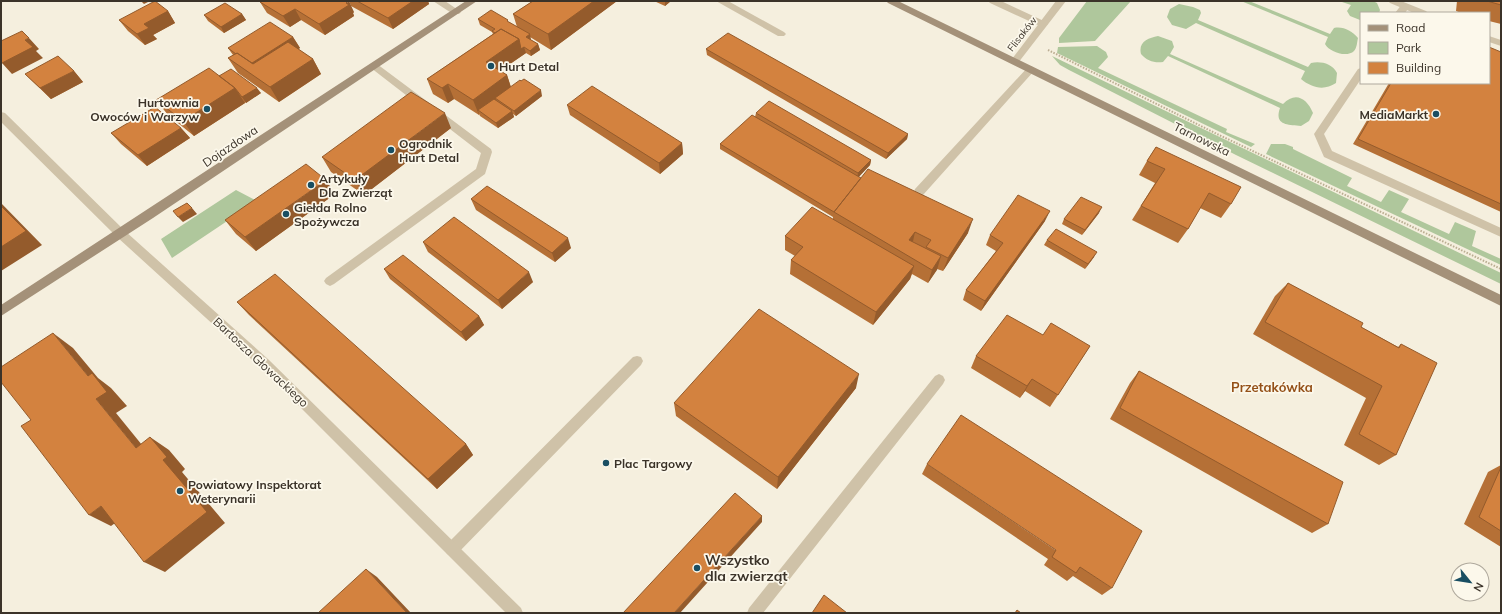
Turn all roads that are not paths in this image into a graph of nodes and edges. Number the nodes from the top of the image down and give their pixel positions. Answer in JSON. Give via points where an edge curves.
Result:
{"nodes":[{"id":1,"x":438,"y":1,"type":"edge"},
{"id":2,"x":472,"y":1,"type":"edge"},
{"id":3,"x":721,"y":1,"type":"edge"},
{"id":4,"x":891,"y":1,"type":"edge"},
{"id":5,"x":993,"y":1,"type":"edge"},
{"id":6,"x":1061,"y":1,"type":"edge"},
{"id":7,"x":1393,"y":1,"type":"edge"},
{"id":8,"x":1402,"y":9,"type":"edge"},
{"id":9,"x":456,"y":12,"type":"junction"},
{"id":10,"x":1418,"y":12,"type":"edge"},
{"id":11,"x":1043,"y":24,"type":"junction"},
{"id":12,"x":781,"y":34,"type":"dead end"},
{"id":13,"x":1490,"y":39,"type":"edge"},
{"id":14,"x":1501,"y":43,"type":"edge"},
{"id":15,"x":1015,"y":61,"type":"junction"},
{"id":16,"x":374,"y":66,"type":"junction"},
{"id":17,"x":1031,"y":69,"type":"junction"},
{"id":18,"x":1360,"y":72,"type":"edge"},
{"id":19,"x":1,"y":116,"type":"edge"},
{"id":20,"x":919,"y":192,"type":"edge"},
{"id":21,"x":1501,"y":233,"type":"edge"},
{"id":22,"x":121,"y":234,"type":"junction"},
{"id":23,"x":330,"y":280,"type":"dead end"},
{"id":24,"x":1501,"y":301,"type":"edge"},
{"id":25,"x":1,"y":311,"type":"edge"},
{"id":26,"x":637,"y":361,"type":"dead end"},
{"id":27,"x":939,"y":380,"type":"dead end"},
{"id":28,"x":452,"y":549,"type":"junction"},
{"id":29,"x":516,"y":613,"type":"edge"},
{"id":30,"x":754,"y":613,"type":"edge"}],
"edges":[{"from":1,"to":9,"type":"street"},
{"from":2,"to":9,"type":"main road","name":"Dojazdowa"},
{"from":3,"to":12,"type":"street"},
{"from":4,"to":15,"type":"main road","name":"Tarnowska"},
{"from":5,"to":11,"type":"street"},
{"from":6,"to":11,"type":"street","name":"Flisaków"},
{"from":7,"to":8,"type":"street"},
{"from":8,"to":10,"type":"street"},
{"from":9,"to":16,"type":"main road","name":"Dojazdowa"},
{"from":11,"to":15,"type":"street","name":"Flisaków"},
{"from":13,"to":14,"type":"street"},
{"from":15,"to":17,"type":"main road","name":"Tarnowska"},
{"from":16,"to":22,"type":"main road","name":"Dojazdowa"},
{"from":16,"to":23,"type":"street","via":[[487,152],[481,171]]},
{"from":17,"to":20,"type":"street"},
{"from":17,"to":24,"type":"main road","name":"Tarnowska"},
{"from":18,"to":21,"type":"street","via":[[1319,134],[1328,154]]},
{"from":19,"to":22,"type":"street","name":"Bartosza Głowackiego"},
{"from":22,"to":25,"type":"main road","name":"Dojazdowa"},
{"from":22,"to":28,"type":"street","name":"Bartosza Głowackiego","via":[[266,364]]},
{"from":26,"to":28,"type":"street"},
{"from":27,"to":30,"type":"street"},
{"from":28,"to":29,"type":"street","name":"Bartosza Głowackiego"}]}
